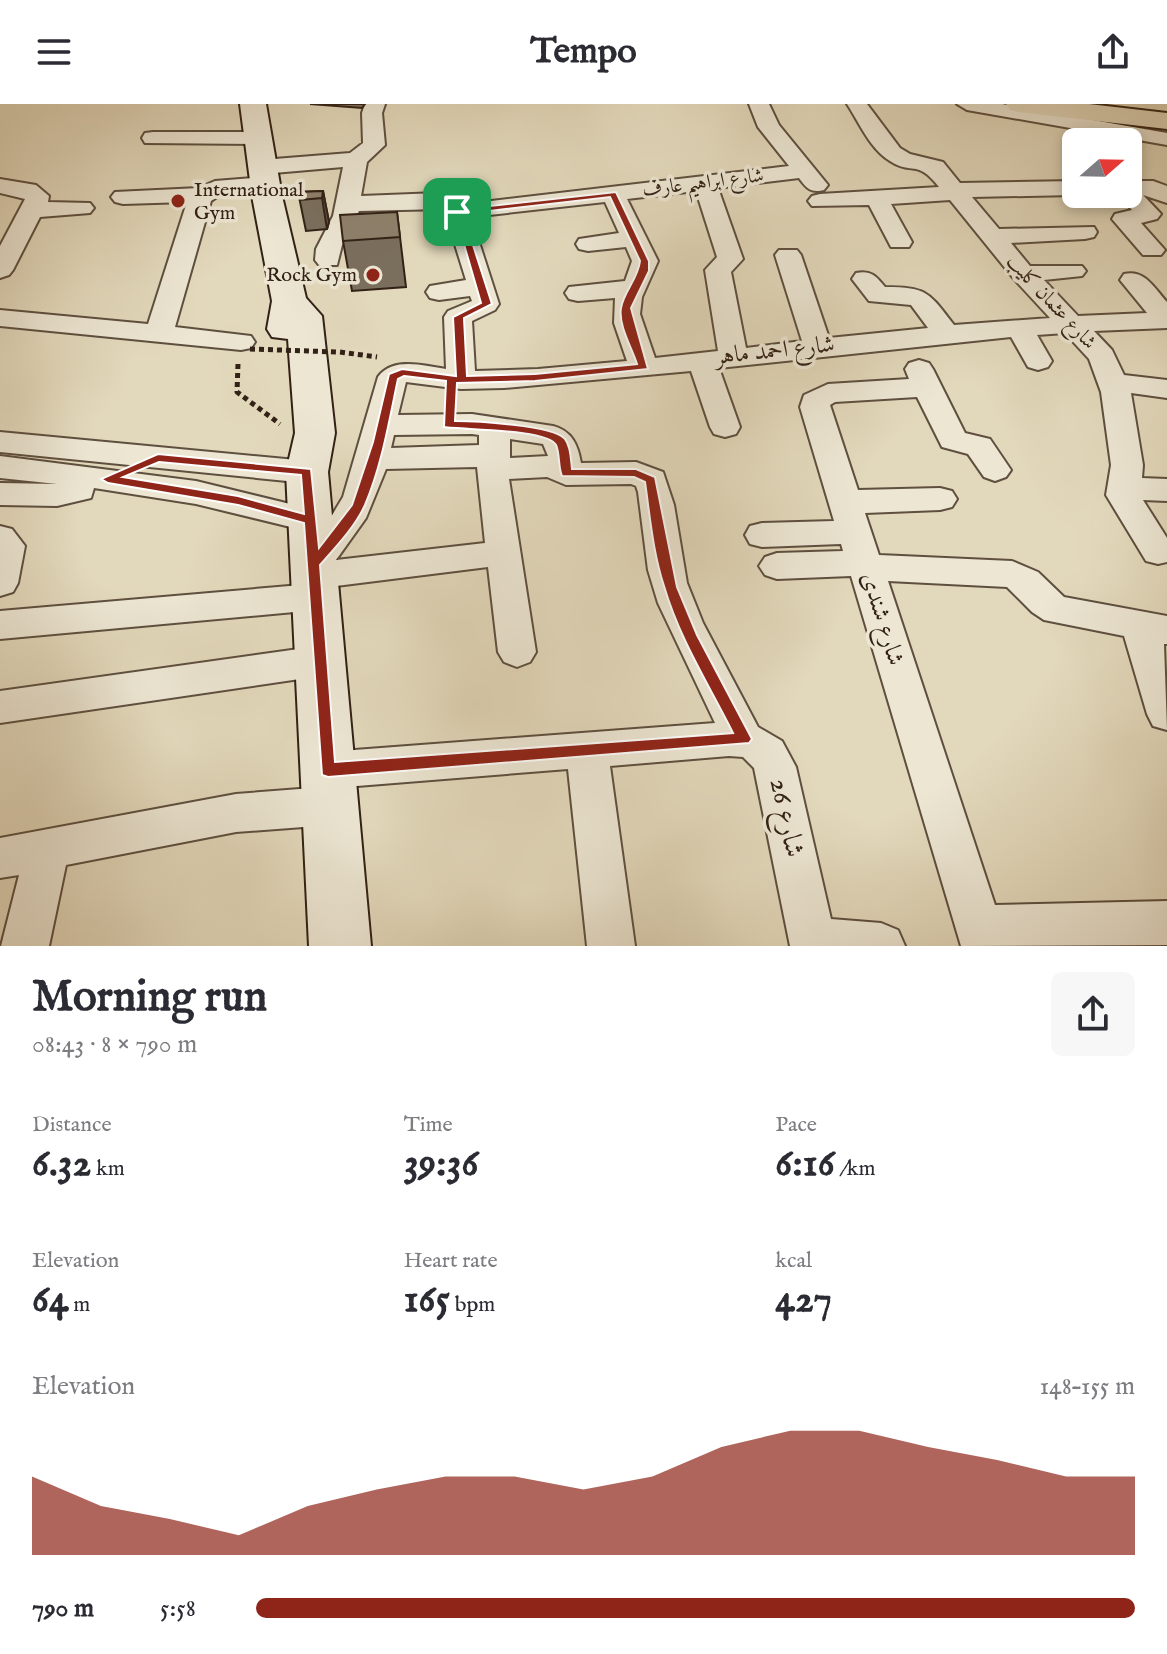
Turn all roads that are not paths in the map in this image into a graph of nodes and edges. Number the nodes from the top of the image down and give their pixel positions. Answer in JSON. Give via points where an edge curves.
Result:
{"nodes":[{"id":1,"x":253,"y":104,"type":"edge"},
{"id":2,"x":375,"y":104,"type":"edge"},
{"id":3,"x":759,"y":104,"type":"edge"},
{"id":4,"x":857,"y":104,"type":"edge"},
{"id":5,"x":967,"y":104,"type":"edge"},
{"id":6,"x":1019,"y":104,"type":"edge"},
{"id":7,"x":1167,"y":108,"type":"edge"},
{"id":8,"x":1121,"y":109,"type":"edge"},
{"id":9,"x":1167,"y":121,"type":"edge"},
{"id":10,"x":1099,"y":128,"type":"edge"},
{"id":11,"x":1133,"y":128,"type":"edge"},
{"id":12,"x":1142,"y":136,"type":"edge"},
{"id":13,"x":153,"y":138,"type":"dead end"},
{"id":14,"x":1142,"y":139,"type":"edge"},
{"id":15,"x":1167,"y":139,"type":"edge"},
{"id":16,"x":1167,"y":157,"type":"edge"},
{"id":17,"x":356,"y":159,"type":"junction"},
{"id":18,"x":262,"y":163,"type":"junction"},
{"id":19,"x":805,"y":171,"type":"junction"},
{"id":20,"x":705,"y":183,"type":"junction"},
{"id":21,"x":0,"y":186,"type":"edge"},
{"id":22,"x":1062,"y":188,"type":"edge"},
{"id":23,"x":1142,"y":189,"type":"edge"},
{"id":24,"x":955,"y":192,"type":"junction"},
{"id":25,"x":613,"y":194,"type":"junction"},
{"id":26,"x":203,"y":195,"type":"junction"},
{"id":27,"x":1167,"y":196,"type":"edge"},
{"id":28,"x":123,"y":197,"type":"dead end"},
{"id":29,"x":876,"y":197,"type":"junction"},
{"id":30,"x":348,"y":204,"type":"junction"},
{"id":31,"x":1142,"y":206,"type":"edge"},
{"id":32,"x":82,"y":208,"type":"dead end"},
{"id":33,"x":31,"y":210,"type":"junction"},
{"id":34,"x":457,"y":212,"type":"junction"},
{"id":35,"x":1085,"y":232,"type":"dead end"},
{"id":36,"x":991,"y":237,"type":"junction"},
{"id":37,"x":635,"y":238,"type":"junction"},
{"id":38,"x":900,"y":242,"type":"dead end"},
{"id":39,"x":588,"y":244,"type":"dead end"},
{"id":40,"x":1152,"y":250,"type":"dead end"},
{"id":41,"x":788,"y":255,"type":"dead end"},
{"id":42,"x":328,"y":260,"type":"dead end"},
{"id":43,"x":0,"y":270,"type":"edge"},
{"id":44,"x":1021,"y":271,"type":"junction"},
{"id":45,"x":1073,"y":271,"type":"dead end"},
{"id":46,"x":984,"y":272,"type":"dead end"},
{"id":47,"x":865,"y":279,"type":"dead end"},
{"id":48,"x":1133,"y":280,"type":"dead end"},
{"id":49,"x":482,"y":286,"type":"junction"},
{"id":50,"x":635,"y":288,"type":"junction"},
{"id":51,"x":439,"y":292,"type":"dead end"},
{"id":52,"x":578,"y":293,"type":"dead end"},
{"id":53,"x":0,"y":318,"type":"edge"},
{"id":54,"x":1167,"y":319,"type":"edge"},
{"id":55,"x":1071,"y":323,"type":"junction"},
{"id":56,"x":1019,"y":327,"type":"junction"},
{"id":57,"x":159,"y":334,"type":"junction"},
{"id":58,"x":947,"y":335,"type":"junction"},
{"id":59,"x":905,"y":339,"type":"junction"},
{"id":60,"x":818,"y":346,"type":"junction"},
{"id":61,"x":243,"y":351,"type":"road end"},
{"id":62,"x":733,"y":356,"type":"junction"},
{"id":63,"x":701,"y":359,"type":"junction"},
{"id":64,"x":1038,"y":361,"type":"dead end"},
{"id":65,"x":644,"y":366,"type":"junction"},
{"id":66,"x":456,"y":379,"type":"junction"},
{"id":67,"x":1113,"y":382,"type":"junction"},
{"id":68,"x":927,"y":387,"type":"junction"},
{"id":69,"x":1167,"y":389,"type":"edge"},
{"id":70,"x":449,"y":424,"type":"junction"},
{"id":71,"x":382,"y":425,"type":"junction"},
{"id":72,"x":725,"y":427,"type":"dead end"},
{"id":73,"x":0,"y":442,"type":"edge"},
{"id":74,"x":494,"y":450,"type":"junction"},
{"id":75,"x":158,"y":458,"type":"junction"},
{"id":76,"x":374,"y":459,"type":"junction"},
{"id":77,"x":0,"y":467,"type":"edge"},
{"id":78,"x":995,"y":470,"type":"dead end"},
{"id":79,"x":108,"y":479,"type":"junction"},
{"id":80,"x":1122,"y":488,"type":"junction"},
{"id":81,"x":1167,"y":490,"type":"edge"},
{"id":82,"x":0,"y":494,"type":"edge"},
{"id":83,"x":940,"y":499,"type":"dead end"},
{"id":84,"x":308,"y":517,"type":"junction"},
{"id":85,"x":0,"y":538,"type":"edge"},
{"id":86,"x":858,"y":541,"type":"junction"},
{"id":87,"x":769,"y":550,"type":"dead end"},
{"id":88,"x":1158,"y":552,"type":"dead end"},
{"id":89,"x":503,"y":553,"type":"junction"},
{"id":90,"x":0,"y":583,"type":"edge"},
{"id":91,"x":0,"y":625,"type":"edge"},
{"id":92,"x":1154,"y":628,"type":"edge"},
{"id":93,"x":517,"y":652,"type":"dead end"},
{"id":94,"x":320,"y":661,"type":"junction"},
{"id":95,"x":0,"y":707,"type":"edge"},
{"id":96,"x":1167,"y":714,"type":"edge"},
{"id":97,"x":744,"y":739,"type":"junction"},
{"id":98,"x":587,"y":752,"type":"junction"},
{"id":99,"x":329,"y":788,"type":"junction"},
{"id":100,"x":48,"y":848,"type":"junction"},
{"id":101,"x":0,"y":858,"type":"edge"},
{"id":102,"x":1167,"y":923,"type":"edge"},
{"id":103,"x":982,"y":937,"type":"edge"},
{"id":104,"x":813,"y":943,"type":"edge"},
{"id":105,"x":25,"y":946,"type":"edge"},
{"id":106,"x":340,"y":946,"type":"edge"},
{"id":107,"x":611,"y":946,"type":"edge"},
{"id":108,"x":881,"y":946,"type":"edge"}],
"edges":[{"from":1,"to":18,"type":"main road"},
{"from":2,"to":17,"type":"street","via":[[374,145]]},
{"from":3,"to":19,"type":"street","via":[[769,127]]},
{"from":4,"to":24,"type":"street","name":"شارع عثمان كليب","via":[[895,155],[932,164]]},
{"from":5,"to":10,"type":"street"},
{"from":6,"to":8,"type":"main road"},
{"from":7,"to":8,"type":"main road"},
{"from":8,"to":9,"type":"main road"},
{"from":8,"to":11,"type":"street"},
{"from":12,"to":15,"type":"street"},
{"from":13,"to":18,"type":"street"},
{"from":14,"to":16,"type":"street"},
{"from":17,"to":18,"type":"street"},
{"from":17,"to":30,"type":"street"},
{"from":18,"to":26,"type":"street"},
{"from":18,"to":84,"type":"main road","via":[[289,301],[284,319]]},
{"from":19,"to":20,"type":"street","name":"شارع ابراهيم عارف"},
{"from":19,"to":29,"type":"street","via":[[824,201]]},
{"from":20,"to":25,"type":"street","name":"شارع ابراهيم عارف"},
{"from":20,"to":62,"type":"street","via":[[730,259],[718,270]]},
{"from":21,"to":33,"type":"street","via":[[33,192],[37,200]]},
{"from":22,"to":24,"type":"street"},
{"from":23,"to":27,"type":"street"},
{"from":24,"to":29,"type":"street"},
{"from":24,"to":36,"type":"street","name":"شارع عثمان كليب"},
{"from":25,"to":34,"type":"street","name":"شارع ابراهيم عارف"},
{"from":25,"to":37,"type":"street"},
{"from":26,"to":28,"type":"street"},
{"from":26,"to":57,"type":"street"},
{"from":29,"to":38,"type":"street"},
{"from":30,"to":34,"type":"street","via":[[438,200],[454,204]]},
{"from":30,"to":42,"type":"street","via":[[329,244]]},
{"from":31,"to":40,"type":"street","via":[[1149,214],[1124,219]]},
{"from":32,"to":33,"type":"street"},
{"from":33,"to":43,"type":"street"},
{"from":34,"to":49,"type":"street"},
{"from":35,"to":36,"type":"street"},
{"from":36,"to":44,"type":"street","name":"شارع عثمان كليب"},
{"from":37,"to":39,"type":"street"},
{"from":37,"to":50,"type":"street","via":[[645,261]]},
{"from":41,"to":60,"type":"street"},
{"from":44,"to":45,"type":"street"},
{"from":44,"to":46,"type":"street"},
{"from":44,"to":55,"type":"street","name":"شارع عثمان كليب"},
{"from":47,"to":58,"type":"street","via":[[878,295],[920,299]]},
{"from":48,"to":54,"type":"street"},
{"from":49,"to":51,"type":"street"},
{"from":49,"to":66,"type":"street","via":[[486,304],[458,317]]},
{"from":50,"to":52,"type":"street"},
{"from":50,"to":65,"type":"street","via":[[626,316]]},
{"from":53,"to":57,"type":"street"},
{"from":54,"to":55,"type":"street","name":"شارع احمد ماهر"},
{"from":55,"to":56,"type":"street","name":"شارع احمد ماهر"},
{"from":55,"to":67,"type":"street","name":"شارع عثمان كليب","via":[[1102,356]]},
{"from":56,"to":58,"type":"street","name":"شارع احمد ماهر"},
{"from":56,"to":64,"type":"street"},
{"from":57,"to":61,"type":"street"},
{"from":58,"to":59,"type":"street","name":"شارع احمد ماهر"},
{"from":59,"to":60,"type":"street","name":"شارع احمد ماهر"},
{"from":59,"to":68,"type":"street"},
{"from":60,"to":62,"type":"street","name":"شارع احمد ماهر"},
{"from":62,"to":63,"type":"street","name":"شارع احمد ماهر"},
{"from":63,"to":65,"type":"street","name":"شارع احمد ماهر"},
{"from":63,"to":72,"type":"street"},
{"from":65,"to":66,"type":"street","name":"شارع احمد ماهر","via":[[535,378]]},
{"from":66,"to":70,"type":"street"},
{"from":66,"to":71,"type":"street","name":"شارع احمد ماهر","via":[[402,372],[392,380]]},
{"from":67,"to":69,"type":"street"},
{"from":67,"to":80,"type":"street","name":"شارع عثمان كليب","via":[[1127,465]]},
{"from":68,"to":78,"type":"street","via":[[953,440],[979,446]]},
{"from":68,"to":86,"type":"street","name":"شارع شندى","via":[[828,393],[815,401]]},
{"from":70,"to":71,"type":"street"},
{"from":70,"to":74,"type":"street"},
{"from":71,"to":76,"type":"street"},
{"from":73,"to":75,"type":"street"},
{"from":74,"to":76,"type":"street"},
{"from":74,"to":89,"type":"street"},
{"from":74,"to":97,"type":"street","via":[[566,474],[636,473],[651,480],[671,587]]},
{"from":75,"to":79,"type":"street"},
{"from":75,"to":84,"type":"street"},
{"from":76,"to":84,"type":"street","via":[[358,506],[337,537]]},
{"from":77,"to":79,"type":"street"},
{"from":79,"to":82,"type":"street","via":[[57,495]]},
{"from":79,"to":84,"type":"street"},
{"from":80,"to":81,"type":"street"},
{"from":80,"to":88,"type":"street","name":"شارع عثمان كليب"},
{"from":83,"to":86,"type":"street"},
{"from":84,"to":89,"type":"street"},
{"from":84,"to":91,"type":"street"},
{"from":84,"to":94,"type":"main road"},
{"from":85,"to":90,"type":"street","via":[[8,546]]},
{"from":86,"to":87,"type":"street"},
{"from":86,"to":92,"type":"street","via":[[1012,574],[1028,581],[1051,608]]},
{"from":86,"to":103,"type":"street","name":"شارع شندى"},
{"from":89,"to":93,"type":"street"},
{"from":92,"to":96,"type":"street"},
{"from":94,"to":95,"type":"street"},
{"from":94,"to":99,"type":"main road"},
{"from":97,"to":98,"type":"street"},
{"from":97,"to":104,"type":"street","name":"شارع 26","via":[[759,744],[775,767]]},
{"from":98,"to":99,"type":"street"},
{"from":98,"to":107,"type":"street"},
{"from":99,"to":100,"type":"street","via":[[236,813]]},
{"from":99,"to":106,"type":"main road"},
{"from":100,"to":101,"type":"street"},
{"from":100,"to":105,"type":"street"},
{"from":102,"to":103,"type":"street"},
{"from":104,"to":108,"type":"street"}]}
